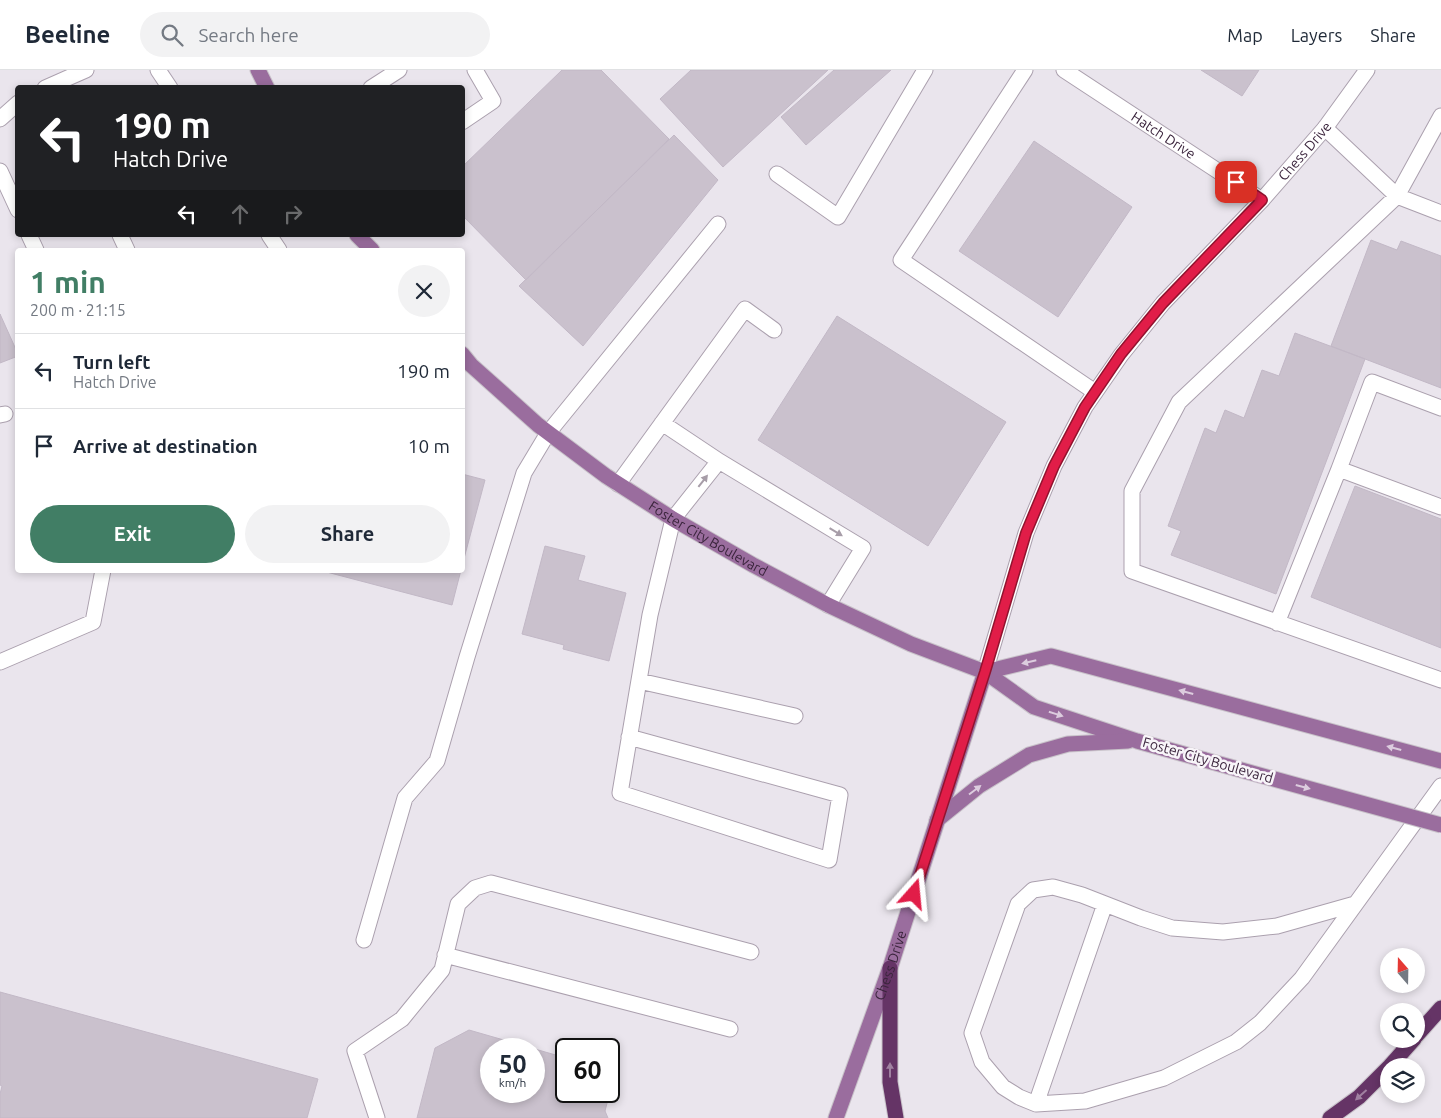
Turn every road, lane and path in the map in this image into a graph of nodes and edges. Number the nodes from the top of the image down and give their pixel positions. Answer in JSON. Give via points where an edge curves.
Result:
{"nodes":[{"id":1,"x":86,"y":70,"type":"edge"},
{"id":2,"x":158,"y":70,"type":"edge"},
{"id":3,"x":258,"y":70,"type":"edge"},
{"id":4,"x":399,"y":70,"type":"edge"},
{"id":5,"x":475,"y":70,"type":"edge"},
{"id":6,"x":925,"y":70,"type":"edge"},
{"id":7,"x":1025,"y":70,"type":"edge"},
{"id":8,"x":1064,"y":70,"type":"edge"},
{"id":9,"x":1367,"y":70,"type":"edge"},
{"id":10,"x":53,"y":85,"type":"edge"},
{"id":11,"x":168,"y":85,"type":"edge"},
{"id":12,"x":266,"y":85,"type":"edge"},
{"id":13,"x":376,"y":85,"type":"edge"},
{"id":14,"x":15,"y":106,"type":"edge"},
{"id":15,"x":1441,"y":116,"type":"edge"},
{"id":16,"x":0,"y":119,"type":"edge"},
{"id":17,"x":465,"y":120,"type":"edge"},
{"id":18,"x":1325,"y":128,"type":"junction"},
{"id":19,"x":0,"y":171,"type":"edge"},
{"id":20,"x":776,"y":174,"type":"dead end"},
{"id":21,"x":1398,"y":196,"type":"junction"},
{"id":22,"x":1262,"y":200,"type":"junction"},
{"id":23,"x":15,"y":204,"type":"edge"},
{"id":24,"x":1441,"y":213,"type":"edge"},
{"id":25,"x":718,"y":224,"type":"dead end"},
{"id":26,"x":270,"y":237,"type":"edge"},
{"id":27,"x":359,"y":237,"type":"edge"},
{"id":28,"x":278,"y":248,"type":"edge"},
{"id":29,"x":370,"y":248,"type":"edge"},
{"id":30,"x":774,"y":330,"type":"dead end"},
{"id":31,"x":465,"y":358,"type":"edge"},
{"id":32,"x":1095,"y":392,"type":"junction"},
{"id":33,"x":1441,"y":408,"type":"edge"},
{"id":34,"x":662,"y":423,"type":"junction"},
{"id":35,"x":548,"y":433,"type":"junction"},
{"id":36,"x":719,"y":461,"type":"junction"},
{"id":37,"x":1339,"y":469,"type":"junction"},
{"id":38,"x":618,"y":484,"type":"junction"},
{"id":39,"x":1441,"y":507,"type":"edge"},
{"id":40,"x":673,"y":519,"type":"junction"},
{"id":41,"x":102,"y":573,"type":"edge"},
{"id":42,"x":828,"y":605,"type":"junction"},
{"id":43,"x":1278,"y":622,"type":"junction"},
{"id":44,"x":0,"y":662,"type":"edge"},
{"id":45,"x":985,"y":672,"type":"junction"},
{"id":46,"x":1441,"y":680,"type":"edge"},
{"id":47,"x":638,"y":681,"type":"junction"},
{"id":48,"x":795,"y":716,"type":"dead end"},
{"id":49,"x":629,"y":737,"type":"junction"},
{"id":50,"x":1137,"y":741,"type":"junction"},
{"id":51,"x":1441,"y":761,"type":"edge"},
{"id":52,"x":1441,"y":786,"type":"edge"},
{"id":53,"x":937,"y":820,"type":"junction"},
{"id":54,"x":1441,"y":825,"type":"edge"},
{"id":55,"x":1105,"y":904,"type":"junction"},
{"id":56,"x":1355,"y":904,"type":"junction"},
{"id":57,"x":364,"y":940,"type":"dead end"},
{"id":58,"x":750,"y":952,"type":"dead end"},
{"id":59,"x":445,"y":955,"type":"junction"},
{"id":60,"x":890,"y":968,"type":"junction"},
{"id":61,"x":1441,"y":1008,"type":"edge"},
{"id":62,"x":1425,"y":1026,"type":"edge"},
{"id":63,"x":730,"y":1029,"type":"dead end"},
{"id":64,"x":1406,"y":1048,"type":"edge"},
{"id":65,"x":1397,"y":1058,"type":"edge"},
{"id":66,"x":1380,"y":1076,"type":"edge"},
{"id":67,"x":1036,"y":1104,"type":"junction"},
{"id":68,"x":377,"y":1118,"type":"edge"},
{"id":69,"x":836,"y":1118,"type":"edge"},
{"id":70,"x":896,"y":1118,"type":"edge"},
{"id":71,"x":1330,"y":1118,"type":"edge"}],
"edges":[{"from":1,"to":10,"type":"street"},
{"from":2,"to":11,"type":"street"},
{"from":3,"to":12,"type":"main road"},
{"from":4,"to":13,"type":"street"},
{"from":5,"to":17,"type":"street","via":[[493,101]]},
{"from":6,"to":20,"type":"street","via":[[838,217]]},
{"from":7,"to":32,"type":"street","via":[[901,260]]},
{"from":8,"to":22,"type":"street","name":"Hatch Drive"},
{"from":9,"to":18,"type":"street","name":"Chess Drive"},
{"from":14,"to":16,"type":"street"},
{"from":15,"to":21,"type":"street"},
{"from":18,"to":21,"type":"street"},
{"from":18,"to":22,"type":"street","name":"Chess Drive"},
{"from":19,"to":23,"type":"street"},
{"from":21,"to":24,"type":"street"},
{"from":21,"to":43,"type":"street","via":[[1179,402],[1132,491],[1132,571]]},
{"from":22,"to":32,"type":"street","name":"Chess Drive","via":[[1163,303]]},
{"from":25,"to":35,"type":"street"},
{"from":26,"to":28,"type":"street"},
{"from":27,"to":29,"type":"main road"},
{"from":30,"to":34,"type":"street","via":[[745,309]]},
{"from":31,"to":35,"type":"main road","name":"Foster City Boulevard"},
{"from":32,"to":45,"type":"street","name":"Chess Drive","via":[[1054,466],[1026,533]]},
{"from":33,"to":37,"type":"street","via":[[1372,382]]},
{"from":34,"to":36,"type":"street"},
{"from":34,"to":38,"type":"street"},
{"from":35,"to":38,"type":"main road","name":"Foster City Boulevard"},
{"from":35,"to":57,"type":"street","via":[[524,473],[437,761],[405,798]]},
{"from":40,"to":36,"type":"street","one_way":true},
{"from":36,"to":42,"type":"street","one_way":true,"via":[[863,548]]},
{"from":37,"to":39,"type":"street"},
{"from":37,"to":43,"type":"street"},
{"from":38,"to":40,"type":"main road","name":"Foster City Boulevard"},
{"from":40,"to":42,"type":"main road","name":"Foster City Boulevard"},
{"from":40,"to":47,"type":"street"},
{"from":41,"to":44,"type":"street","via":[[93,622]]},
{"from":42,"to":45,"type":"main road","name":"Foster City Boulevard","via":[[911,644]]},
{"from":43,"to":46,"type":"street"},
{"from":45,"to":50,"type":"main road","name":"Foster City Boulevard","one_way":true,"via":[[1034,707]]},
{"from":51,"to":45,"type":"main road","one_way":true,"via":[[1051,656]]},
{"from":45,"to":53,"type":"main road","name":"Chess Drive"},
{"from":47,"to":48,"type":"street"},
{"from":47,"to":49,"type":"street"},
{"from":49,"to":49,"type":"street","via":[[620,793],[829,860],[840,795]]},
{"from":53,"to":50,"type":"main road","one_way":true,"via":[[979,786],[1029,755],[1068,744]]},
{"from":50,"to":54,"type":"main road","name":"Foster City Boulevard","one_way":true,"bridge":true},
{"from":52,"to":56,"type":"street"},
{"from":53,"to":60,"type":"main road","name":"Chess Drive"},
{"from":55,"to":56,"type":"street","via":[[1172,928],[1223,932],[1277,926]]},
{"from":55,"to":67,"type":"street"},
{"from":55,"to":67,"type":"street","via":[[1053,888],[1033,890],[1018,904],[972,1033],[982,1062],[1003,1087]]},
{"from":56,"to":67,"type":"street","via":[[1302,978],[1260,1023],[1236,1042],[1164,1078],[1085,1101]]},
{"from":58,"to":59,"type":"street","via":[[491,883],[475,888],[458,904]]},
{"from":59,"to":63,"type":"street"},
{"from":59,"to":68,"type":"street","via":[[442,970],[402,1019],[355,1051]]},
{"from":60,"to":69,"type":"main road","name":"Chess Drive"},
{"from":70,"to":60,"type":"highway","one_way":true,"via":[[890,1082]]},
{"from":61,"to":62,"type":"highway"},
{"from":64,"to":65,"type":"highway"},
{"from":66,"to":71,"type":"highway","one_way":true,"via":[[1359,1097]]}]}
